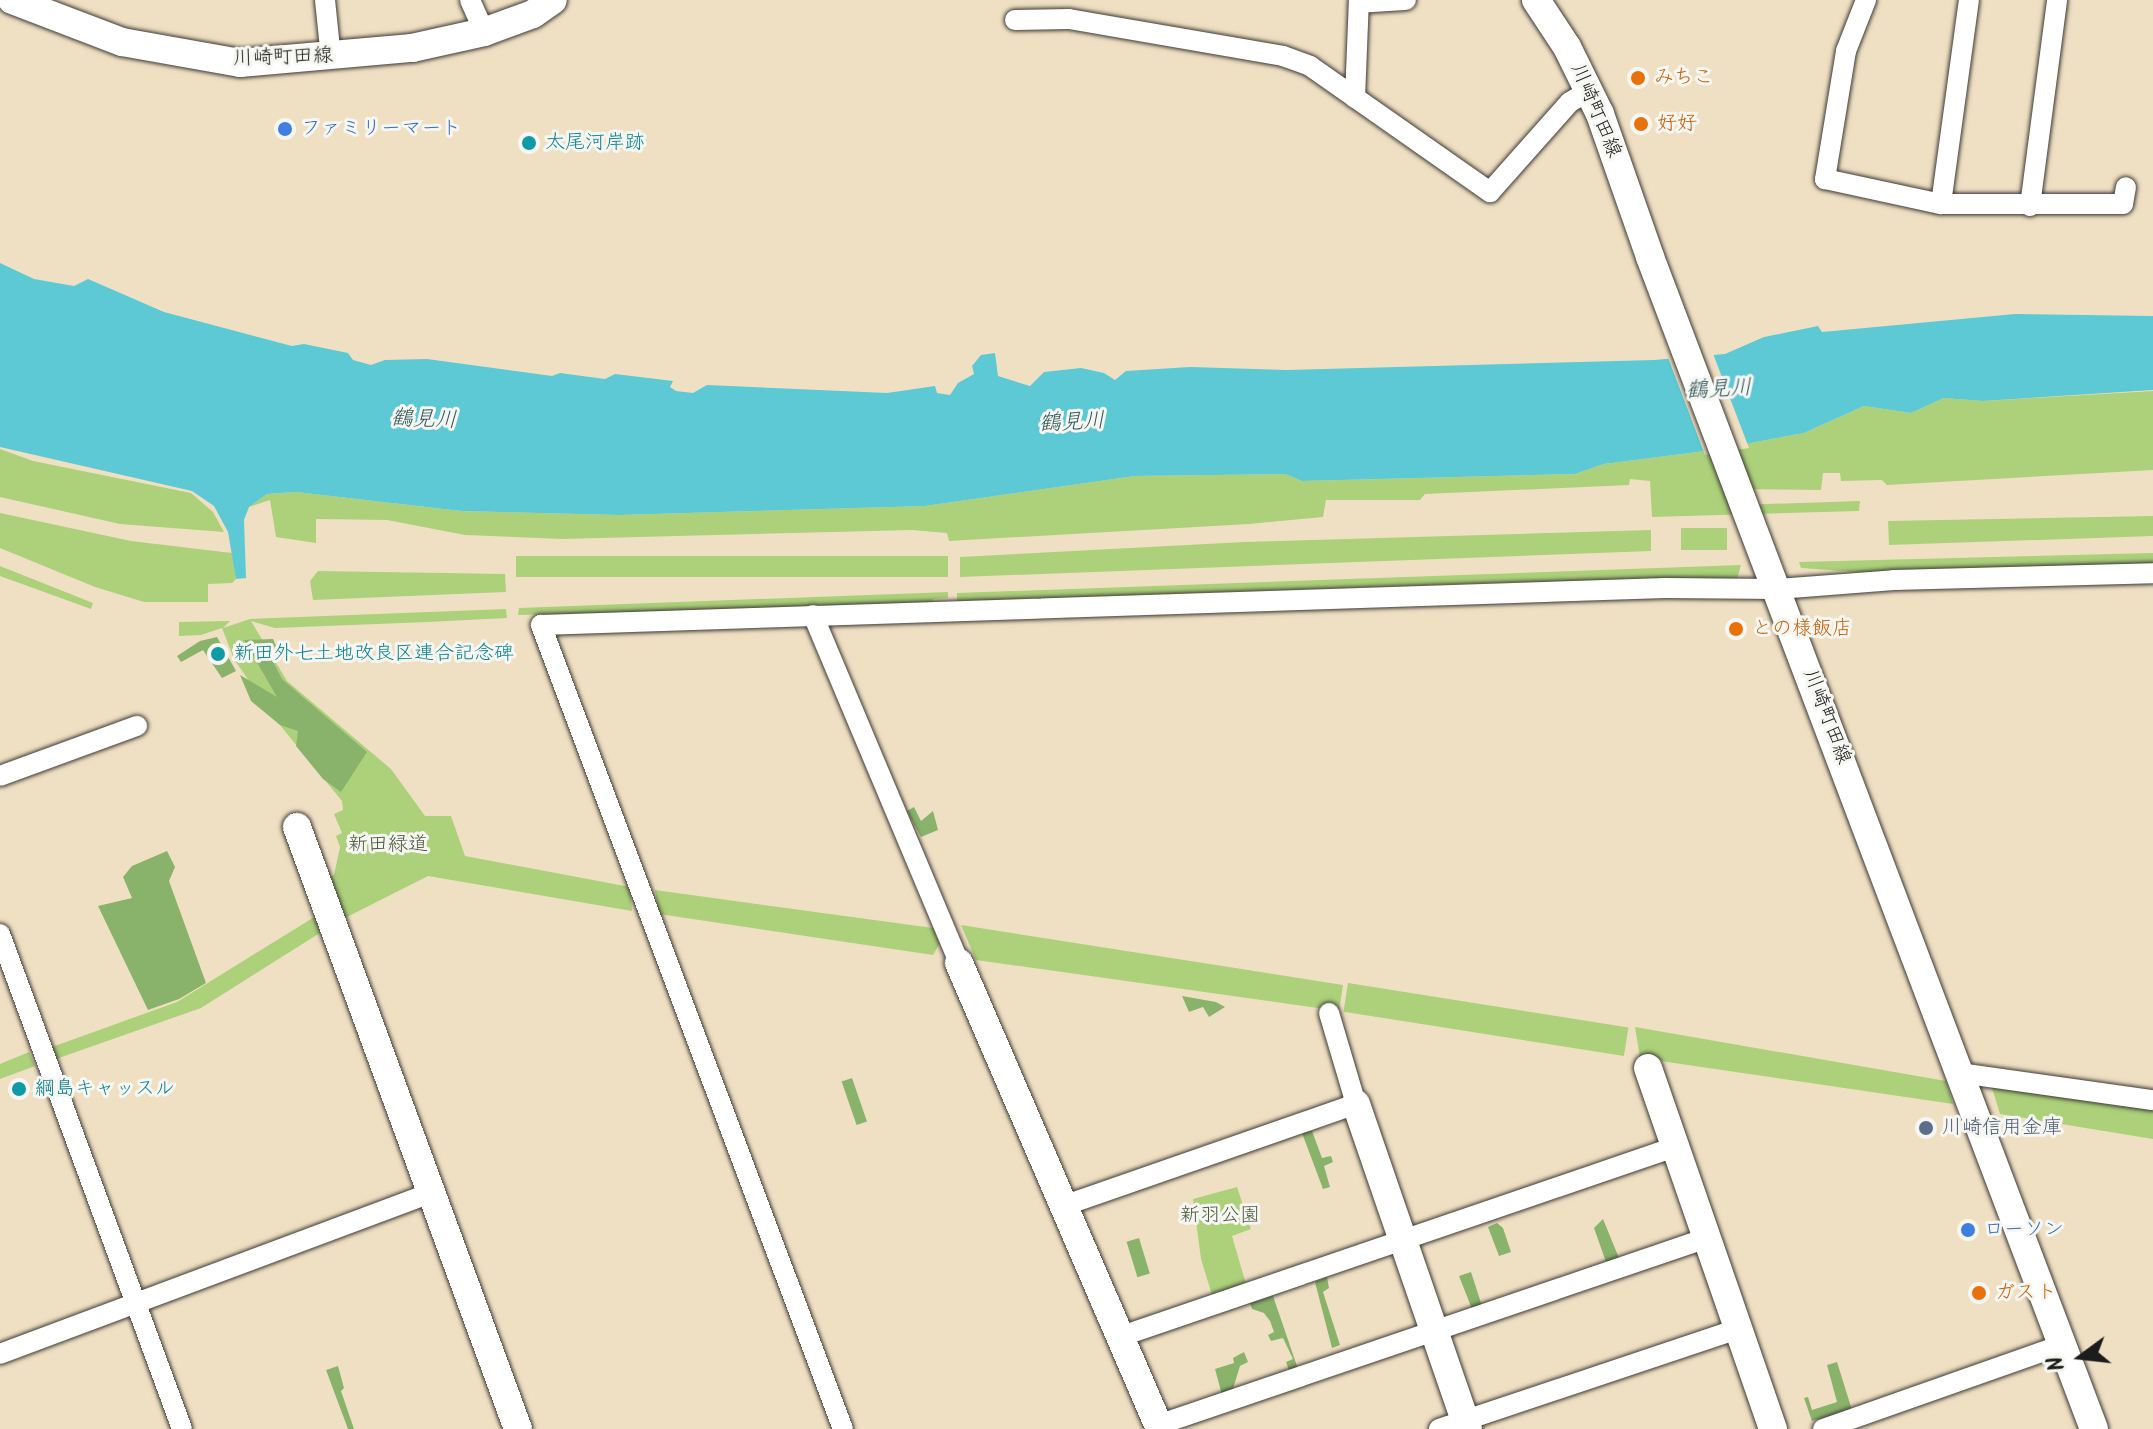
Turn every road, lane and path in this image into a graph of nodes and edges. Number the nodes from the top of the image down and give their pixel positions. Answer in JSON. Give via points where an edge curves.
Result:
{"nodes":[{"id":1,"x":12,"y":0,"type":"edge"},
{"id":2,"x":325,"y":0,"type":"edge"},
{"id":3,"x":470,"y":0,"type":"edge"},
{"id":4,"x":553,"y":0,"type":"edge"},
{"id":5,"x":1406,"y":0,"type":"edge"},
{"id":6,"x":1866,"y":0,"type":"edge"},
{"id":7,"x":1969,"y":0,"type":"edge"},
{"id":8,"x":2057,"y":0,"type":"edge"},
{"id":9,"x":1359,"y":1,"type":"edge"},
{"id":10,"x":1547,"y":4,"type":"edge"},
{"id":11,"x":1015,"y":20,"type":"dead end"},
{"id":12,"x":484,"y":32,"type":"junction"},
{"id":13,"x":331,"y":58,"type":"junction"},
{"id":14,"x":1589,"y":91,"type":"junction"},
{"id":15,"x":1355,"y":98,"type":"junction"},
{"id":16,"x":2126,"y":187,"type":"dead end"},
{"id":17,"x":1941,"y":204,"type":"junction"},
{"id":18,"x":2030,"y":206,"type":"junction"},
{"id":19,"x":2153,"y":573,"type":"edge"},
{"id":20,"x":1778,"y":589,"type":"junction"},
{"id":21,"x":813,"y":615,"type":"junction"},
{"id":22,"x":137,"y":726,"type":"dead end"},
{"id":23,"x":0,"y":776,"type":"edge"},
{"id":24,"x":297,"y":827,"type":"dead end"},
{"id":25,"x":0,"y":934,"type":"edge"},
{"id":26,"x":959,"y":963,"type":"joint"},
{"id":27,"x":1329,"y":1013,"type":"dead end"},
{"id":28,"x":1648,"y":1068,"type":"dead end"},
{"id":29,"x":1960,"y":1073,"type":"junction"},
{"id":30,"x":2153,"y":1100,"type":"edge"},
{"id":31,"x":1356,"y":1104,"type":"junction"},
{"id":32,"x":1675,"y":1147,"type":"junction"},
{"id":33,"x":431,"y":1193,"type":"junction"},
{"id":34,"x":1063,"y":1206,"type":"junction"},
{"id":35,"x":1707,"y":1238,"type":"junction"},
{"id":36,"x":1403,"y":1240,"type":"junction"},
{"id":37,"x":137,"y":1304,"type":"junction"},
{"id":38,"x":1738,"y":1329,"type":"junction"},
{"id":39,"x":1434,"y":1331,"type":"junction"},
{"id":40,"x":1119,"y":1337,"type":"junction"},
{"id":41,"x":2062,"y":1345,"type":"junction"},
{"id":42,"x":0,"y":1354,"type":"edge"},
{"id":43,"x":1457,"y":1426,"type":"edge"},
{"id":44,"x":1159,"y":1427,"type":"edge"},
{"id":45,"x":182,"y":1429,"type":"edge"},
{"id":46,"x":518,"y":1429,"type":"edge"},
{"id":47,"x":843,"y":1429,"type":"edge"},
{"id":48,"x":1773,"y":1429,"type":"edge"},
{"id":49,"x":1823,"y":1429,"type":"edge"},
{"id":50,"x":2094,"y":1429,"type":"edge"}],
"edges":[{"from":1,"to":13,"type":"main road","name":"川崎町田線","via":[[122,42],[197,57],[240,63]]},
{"from":2,"to":13,"type":"street"},
{"from":3,"to":12,"type":"street"},
{"from":4,"to":12,"type":"main road","name":"川崎町田線","via":[[533,14]]},
{"from":5,"to":9,"type":"street"},
{"from":6,"to":17,"type":"street","via":[[1846,51],[1825,179]]},
{"from":7,"to":17,"type":"street"},
{"from":8,"to":18,"type":"street"},
{"from":9,"to":15,"type":"street"},
{"from":10,"to":14,"type":"main road","name":"川崎町田線"},
{"from":11,"to":15,"type":"street","via":[[1069,19],[1283,56],[1310,66]]},
{"from":12,"to":13,"type":"main road","name":"川崎町田線"},
{"from":14,"to":15,"type":"street","via":[[1570,102],[1490,192]]},
{"from":14,"to":20,"type":"main road","name":"川崎町田線"},
{"from":16,"to":18,"type":"street","via":[[2123,204]]},
{"from":17,"to":18,"type":"street"},
{"from":19,"to":20,"type":"street","via":[[1894,580]]},
{"from":20,"to":21,"type":"street","via":[[1665,588]]},
{"from":20,"to":29,"type":"main road","name":"川崎町田線"},
{"from":21,"to":26,"type":"street"},
{"from":21,"to":47,"type":"street","via":[[541,625]]},
{"from":22,"to":23,"type":"street"},
{"from":24,"to":33,"type":"main road"},
{"from":25,"to":37,"type":"street"},
{"from":26,"to":34,"type":"main road"},
{"from":27,"to":31,"type":"street"},
{"from":28,"to":32,"type":"main road"},
{"from":29,"to":30,"type":"street"},
{"from":29,"to":41,"type":"main road","name":"川崎町田線"},
{"from":31,"to":34,"type":"street"},
{"from":31,"to":36,"type":"main road"},
{"from":32,"to":35,"type":"main road"},
{"from":32,"to":36,"type":"street"},
{"from":33,"to":37,"type":"street"},
{"from":33,"to":46,"type":"main road"},
{"from":34,"to":40,"type":"main road"},
{"from":35,"to":38,"type":"main road"},
{"from":35,"to":39,"type":"street"},
{"from":36,"to":39,"type":"main road"},
{"from":36,"to":40,"type":"street"},
{"from":37,"to":42,"type":"street"},
{"from":37,"to":45,"type":"street"},
{"from":38,"to":43,"type":"street"},
{"from":38,"to":48,"type":"main road"},
{"from":39,"to":43,"type":"main road"},
{"from":39,"to":44,"type":"street"},
{"from":40,"to":44,"type":"main road"},
{"from":41,"to":49,"type":"street"},
{"from":41,"to":50,"type":"main road","name":"川崎町田線"}]}
